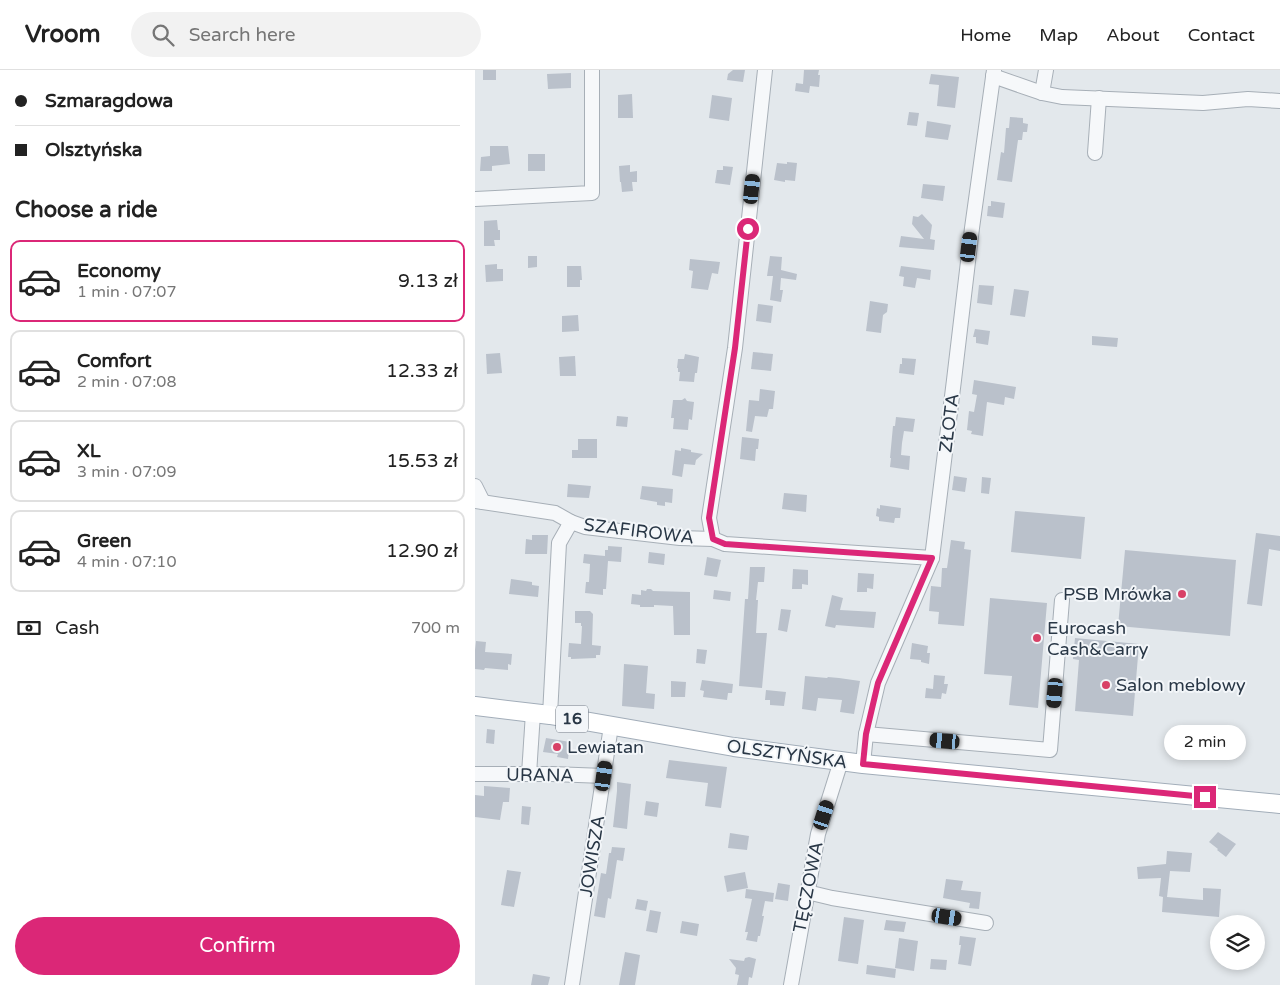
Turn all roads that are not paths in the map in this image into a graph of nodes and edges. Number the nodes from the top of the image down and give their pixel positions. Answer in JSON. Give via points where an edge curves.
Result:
{"nodes":[{"id":1,"x":593,"y":70,"type":"edge"},
{"id":2,"x":765,"y":70,"type":"edge"},
{"id":3,"x":1046,"y":70,"type":"edge"},
{"id":4,"x":993,"y":73,"type":"edge"},
{"id":5,"x":1042,"y":93,"type":"junction"},
{"id":6,"x":1099,"y":98,"type":"junction"},
{"id":7,"x":1280,"y":101,"type":"edge"},
{"id":8,"x":1095,"y":153,"type":"dead end"},
{"id":9,"x":475,"y":199,"type":"edge"},
{"id":10,"x":475,"y":486,"type":"edge"},
{"id":11,"x":479,"y":502,"type":"edge"},
{"id":12,"x":571,"y":522,"type":"junction"},
{"id":13,"x":713,"y":539,"type":"junction"},
{"id":14,"x":932,"y":558,"type":"junction"},
{"id":15,"x":1062,"y":600,"type":"dead end"},
{"id":16,"x":475,"y":706,"type":"edge"},
{"id":17,"x":542,"y":714,"type":"junction"},
{"id":18,"x":611,"y":726,"type":"junction"},
{"id":19,"x":866,"y":734,"type":"junction"},
{"id":20,"x":841,"y":761,"type":"junction"},
{"id":21,"x":863,"y":764,"type":"junction"},
{"id":22,"x":475,"y":774,"type":"edge"},
{"id":23,"x":529,"y":774,"type":"junction"},
{"id":24,"x":604,"y":776,"type":"junction"},
{"id":25,"x":1280,"y":804,"type":"edge"},
{"id":26,"x":807,"y":892,"type":"junction"},
{"id":27,"x":986,"y":923,"type":"dead end"},
{"id":28,"x":573,"y":985,"type":"edge"},
{"id":29,"x":791,"y":985,"type":"edge"}],
"edges":[{"from":1,"to":9,"type":"street","via":[[591,193]]},
{"from":2,"to":13,"type":"street","via":[[735,348],[709,518]]},
{"from":3,"to":5,"type":"street"},
{"from":4,"to":5,"type":"street"},
{"from":4,"to":14,"type":"street","name":"ZŁOTA"},
{"from":5,"to":6,"type":"street"},
{"from":6,"to":7,"type":"street","via":[[1203,103],[1248,99]]},
{"from":6,"to":8,"type":"street"},
{"from":10,"to":11,"type":"street"},
{"from":11,"to":12,"type":"street","via":[[555,513]]},
{"from":12,"to":13,"type":"street","name":"SZAFIROWA","via":[[644,534]]},
{"from":12,"to":17,"type":"street","name":"SZAFIROWA","via":[[559,543]]},
{"from":13,"to":14,"type":"street","name":"SZAFIROWA","via":[[725,544]]},
{"from":14,"to":19,"type":"street","name":"ZŁOTA","via":[[878,683]]},
{"from":15,"to":19,"type":"street","via":[[1050,750]]},
{"from":16,"to":17,"type":"main road","name":"OLSZTYŃSKA","number":"16"},
{"from":17,"to":18,"type":"main road","name":"OLSZTYŃSKA","number":"16"},
{"from":17,"to":23,"type":"street","name":"SZAFIROWA"},
{"from":18,"to":20,"type":"main road","name":"OLSZTYŃSKA","number":"16"},
{"from":18,"to":24,"type":"street","name":"JOWISZA"},
{"from":19,"to":21,"type":"street","name":"ZŁOTA"},
{"from":20,"to":21,"type":"main road","name":"OLSZTYŃSKA","number":"16"},
{"from":20,"to":26,"type":"street","name":"TĘCZOWA","via":[[818,834]]},
{"from":21,"to":25,"type":"main road","name":"OLSZTYŃSKA","number":"16"},
{"from":22,"to":23,"type":"street","name":"URANA"},
{"from":23,"to":24,"type":"street","name":"URANA"},
{"from":24,"to":28,"type":"street","name":"JOWISZA"},
{"from":26,"to":27,"type":"street"},
{"from":26,"to":29,"type":"street","name":"TĘCZOWA"}]}
